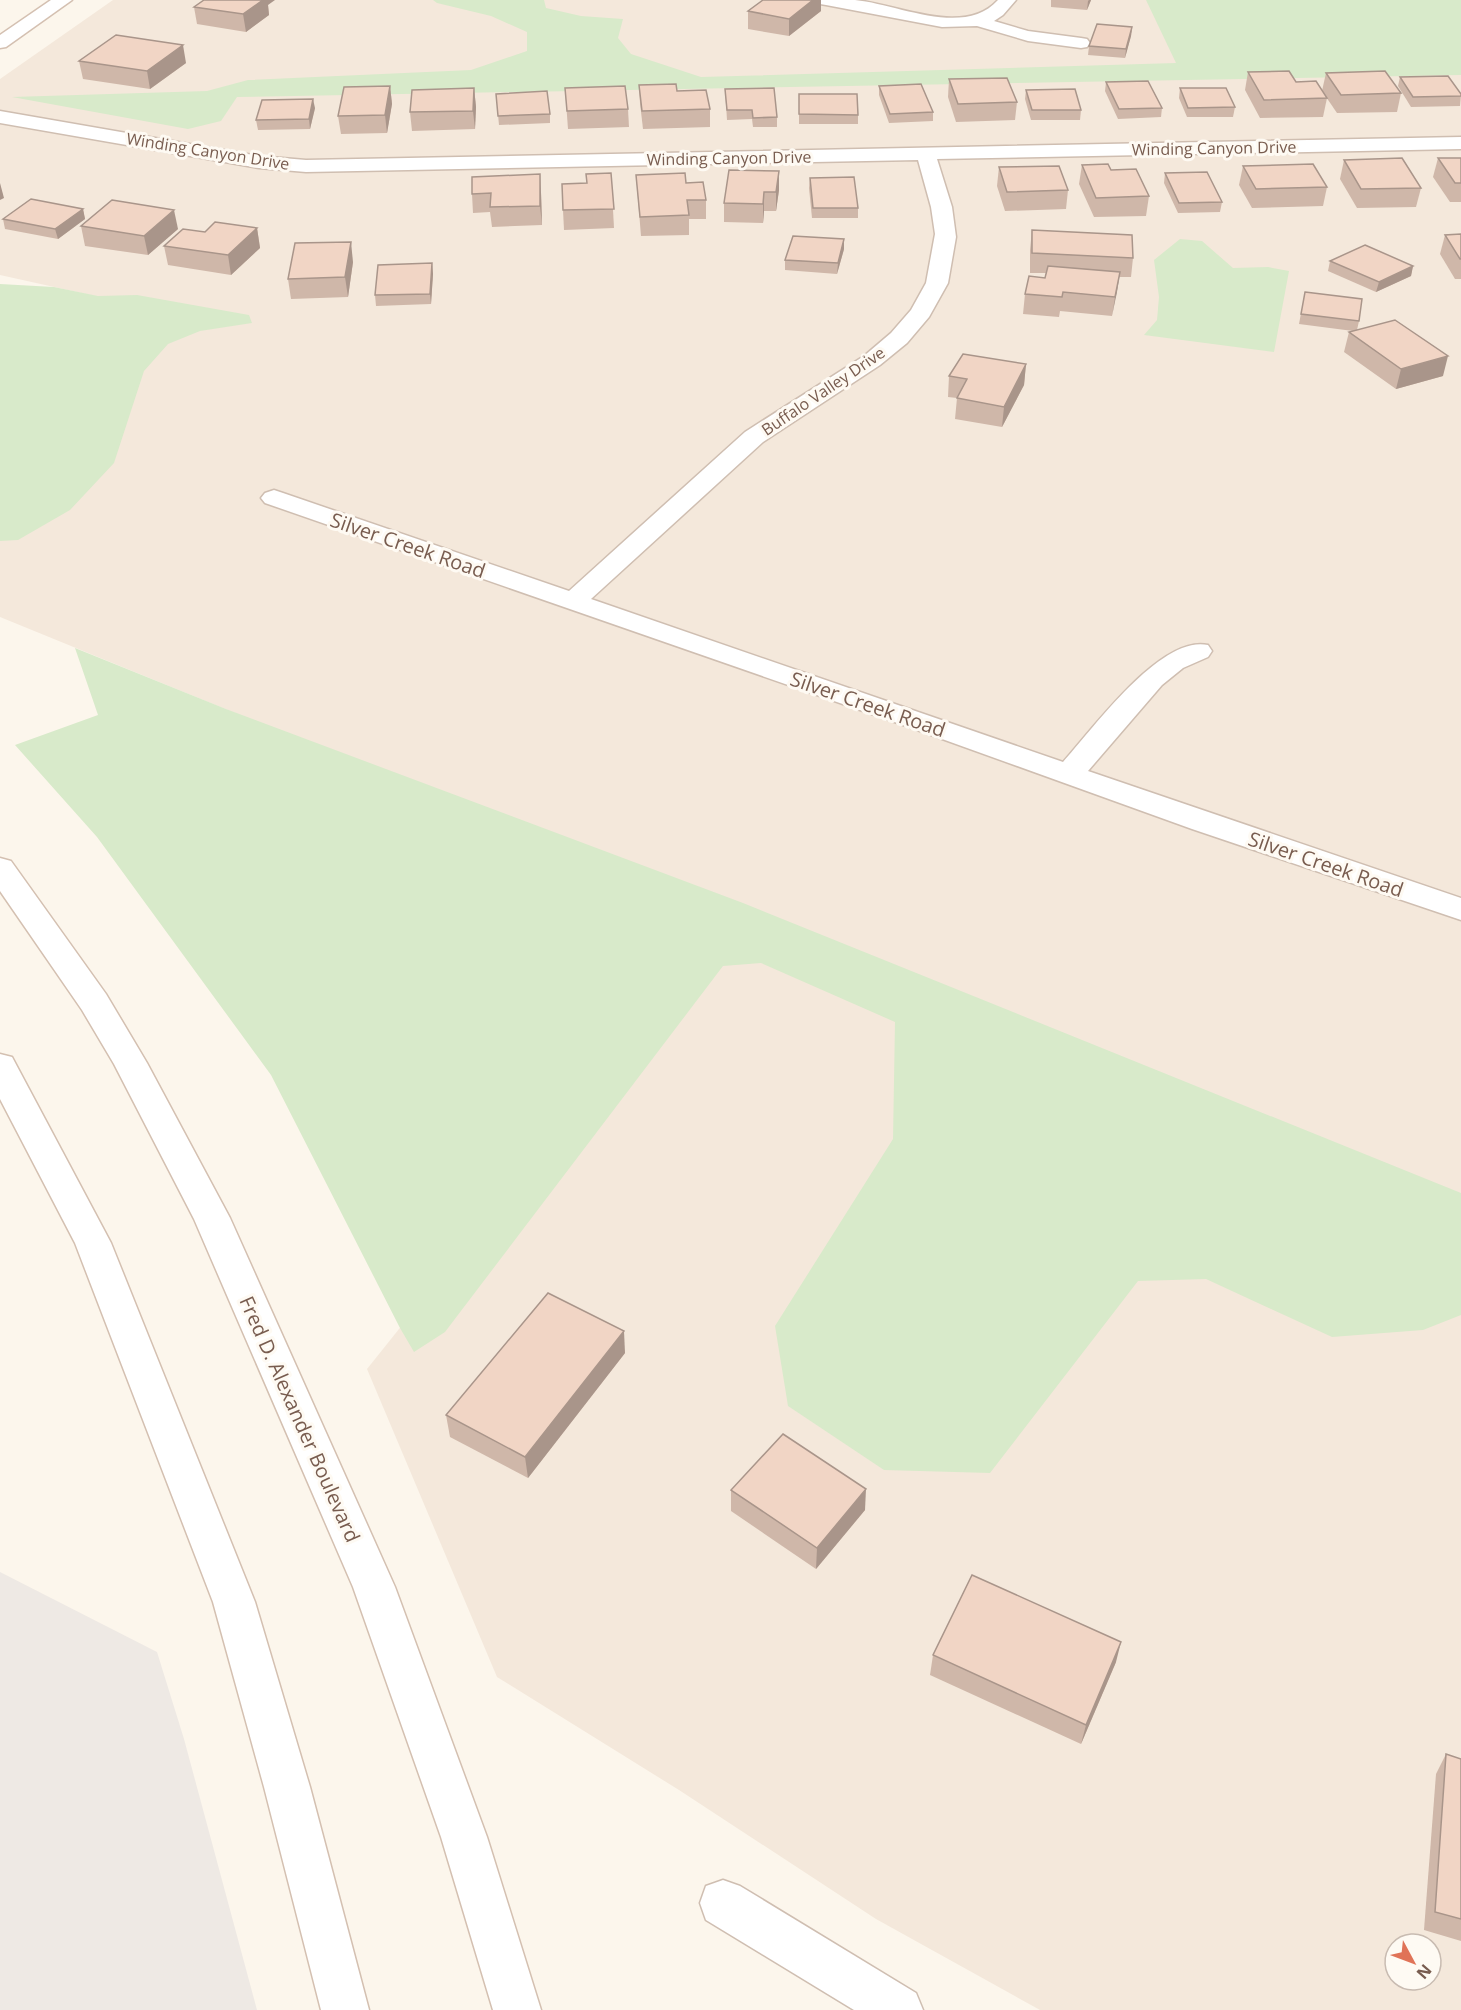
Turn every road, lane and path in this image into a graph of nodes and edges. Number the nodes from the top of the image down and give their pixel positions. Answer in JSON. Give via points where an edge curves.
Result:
{"nodes":[{"id":1,"x":63,"y":0,"type":"edge"},
{"id":2,"x":826,"y":0,"type":"edge"},
{"id":3,"x":1007,"y":0,"type":"edge"},
{"id":4,"x":976,"y":20,"type":"junction"},
{"id":5,"x":0,"y":43,"type":"edge"},
{"id":6,"x":1082,"y":43,"type":"dead end"},
{"id":7,"x":0,"y":117,"type":"edge"},
{"id":8,"x":1461,"y":143,"type":"edge"},
{"id":9,"x":926,"y":155,"type":"junction"},
{"id":10,"x":274,"y":498,"type":"dead end"},
{"id":11,"x":572,"y":602,"type":"junction"},
{"id":12,"x":1198,"y":651,"type":"dead end"},
{"id":13,"x":1069,"y":774,"type":"junction"},
{"id":14,"x":0,"y":868,"type":"edge"},
{"id":15,"x":1461,"y":909,"type":"edge"},
{"id":16,"x":0,"y":1066,"type":"edge"},
{"id":17,"x":723,"y":1903,"type":"dead end"},
{"id":18,"x":345,"y":2010,"type":"edge"},
{"id":19,"x":517,"y":2010,"type":"edge"},
{"id":20,"x":899,"y":2010,"type":"edge"}],
"edges":[{"from":1,"to":5,"type":"street"},
{"from":2,"to":4,"type":"street","via":[[946,23]]},
{"from":3,"to":4,"type":"street","via":[[985,19]]},
{"from":4,"to":6,"type":"street","via":[[1007,32]]},
{"from":7,"to":9,"type":"street","name":"Winding Canyon Drive","via":[[259,162],[306,166]]},
{"from":8,"to":9,"type":"street","name":"Winding Canyon Drive"},
{"from":9,"to":11,"type":"street","name":"Buffalo Valley Drive","via":[[946,227],[943,264],[924,311],[871,361],[754,437]]},
{"from":10,"to":11,"type":"street","name":"Silver Creek Road"},
{"from":11,"to":13,"type":"street","name":"Silver Creek Road"},
{"from":12,"to":13,"type":"street","via":[[1173,662],[1152,679]]},
{"from":13,"to":15,"type":"street","name":"Silver Creek Road"},
{"from":14,"to":19,"type":"street","name":"Fred D. Alexander Boulevard","via":[[94,1002],[212,1218],[374,1587],[464,1837]]},
{"from":16,"to":18,"type":"street","via":[[93,1243],[234,1602]]},
{"from":17,"to":20,"type":"street"}]}
